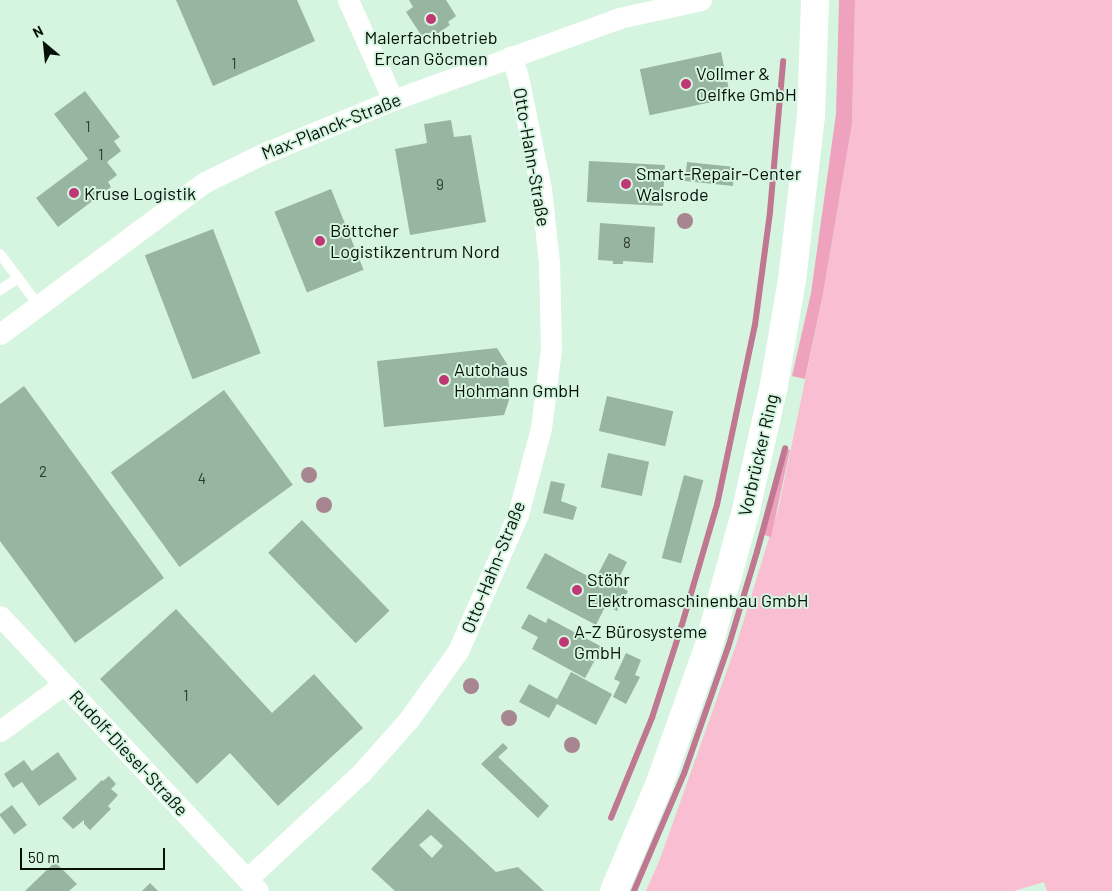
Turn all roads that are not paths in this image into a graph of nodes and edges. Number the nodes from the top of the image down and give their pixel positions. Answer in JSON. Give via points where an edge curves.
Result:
{"nodes":[{"id":1,"x":348,"y":0,"type":"edge"},
{"id":2,"x":701,"y":0,"type":"edge"},
{"id":3,"x":815,"y":0,"type":"edge"},
{"id":4,"x":618,"y":9,"type":"edge"},
{"id":5,"x":510,"y":56,"type":"junction"},
{"id":6,"x":393,"y":100,"type":"junction"},
{"id":7,"x":0,"y":254,"type":"edge"},
{"id":8,"x":18,"y":278,"type":"junction"},
{"id":9,"x":0,"y":290,"type":"edge"},
{"id":10,"x":38,"y":305,"type":"junction"},
{"id":11,"x":0,"y":334,"type":"edge"},
{"id":12,"x":0,"y":616,"type":"edge"},
{"id":13,"x":64,"y":684,"type":"junction"},
{"id":14,"x":0,"y":731,"type":"edge"},
{"id":15,"x":252,"y":885,"type":"edge"},
{"id":16,"x":614,"y":891,"type":"edge"}],
"edges":[{"from":1,"to":6,"type":"street"},
{"from":2,"to":4,"type":"street","name":"Max-Planck-Straße"},
{"from":3,"to":16,"type":"main road","name":"Vorbrücker Ring","via":[[811,116],[792,280],[774,385],[746,510],[708,648],[659,784]]},
{"from":4,"to":5,"type":"street","name":"Max-Planck-Straße"},
{"from":5,"to":6,"type":"street","name":"Max-Planck-Straße"},
{"from":5,"to":15,"type":"street","name":"Otto-Hahn-Straße","via":[[518,77],[541,189],[549,262],[551,349],[541,428],[518,514],[458,651],[409,719]]},
{"from":6,"to":10,"type":"street","name":"Max-Planck-Straße","via":[[260,155],[205,182]]},
{"from":7,"to":8,"type":"lane"},
{"from":8,"to":9,"type":"lane"},
{"from":8,"to":10,"type":"lane"},
{"from":10,"to":11,"type":"street","name":"Max-Planck-Straße"},
{"from":12,"to":13,"type":"street","name":"Rudolf-Diesel-Straße"},
{"from":13,"to":14,"type":"street"},
{"from":13,"to":15,"type":"street","name":"Rudolf-Diesel-Straße"}]}
